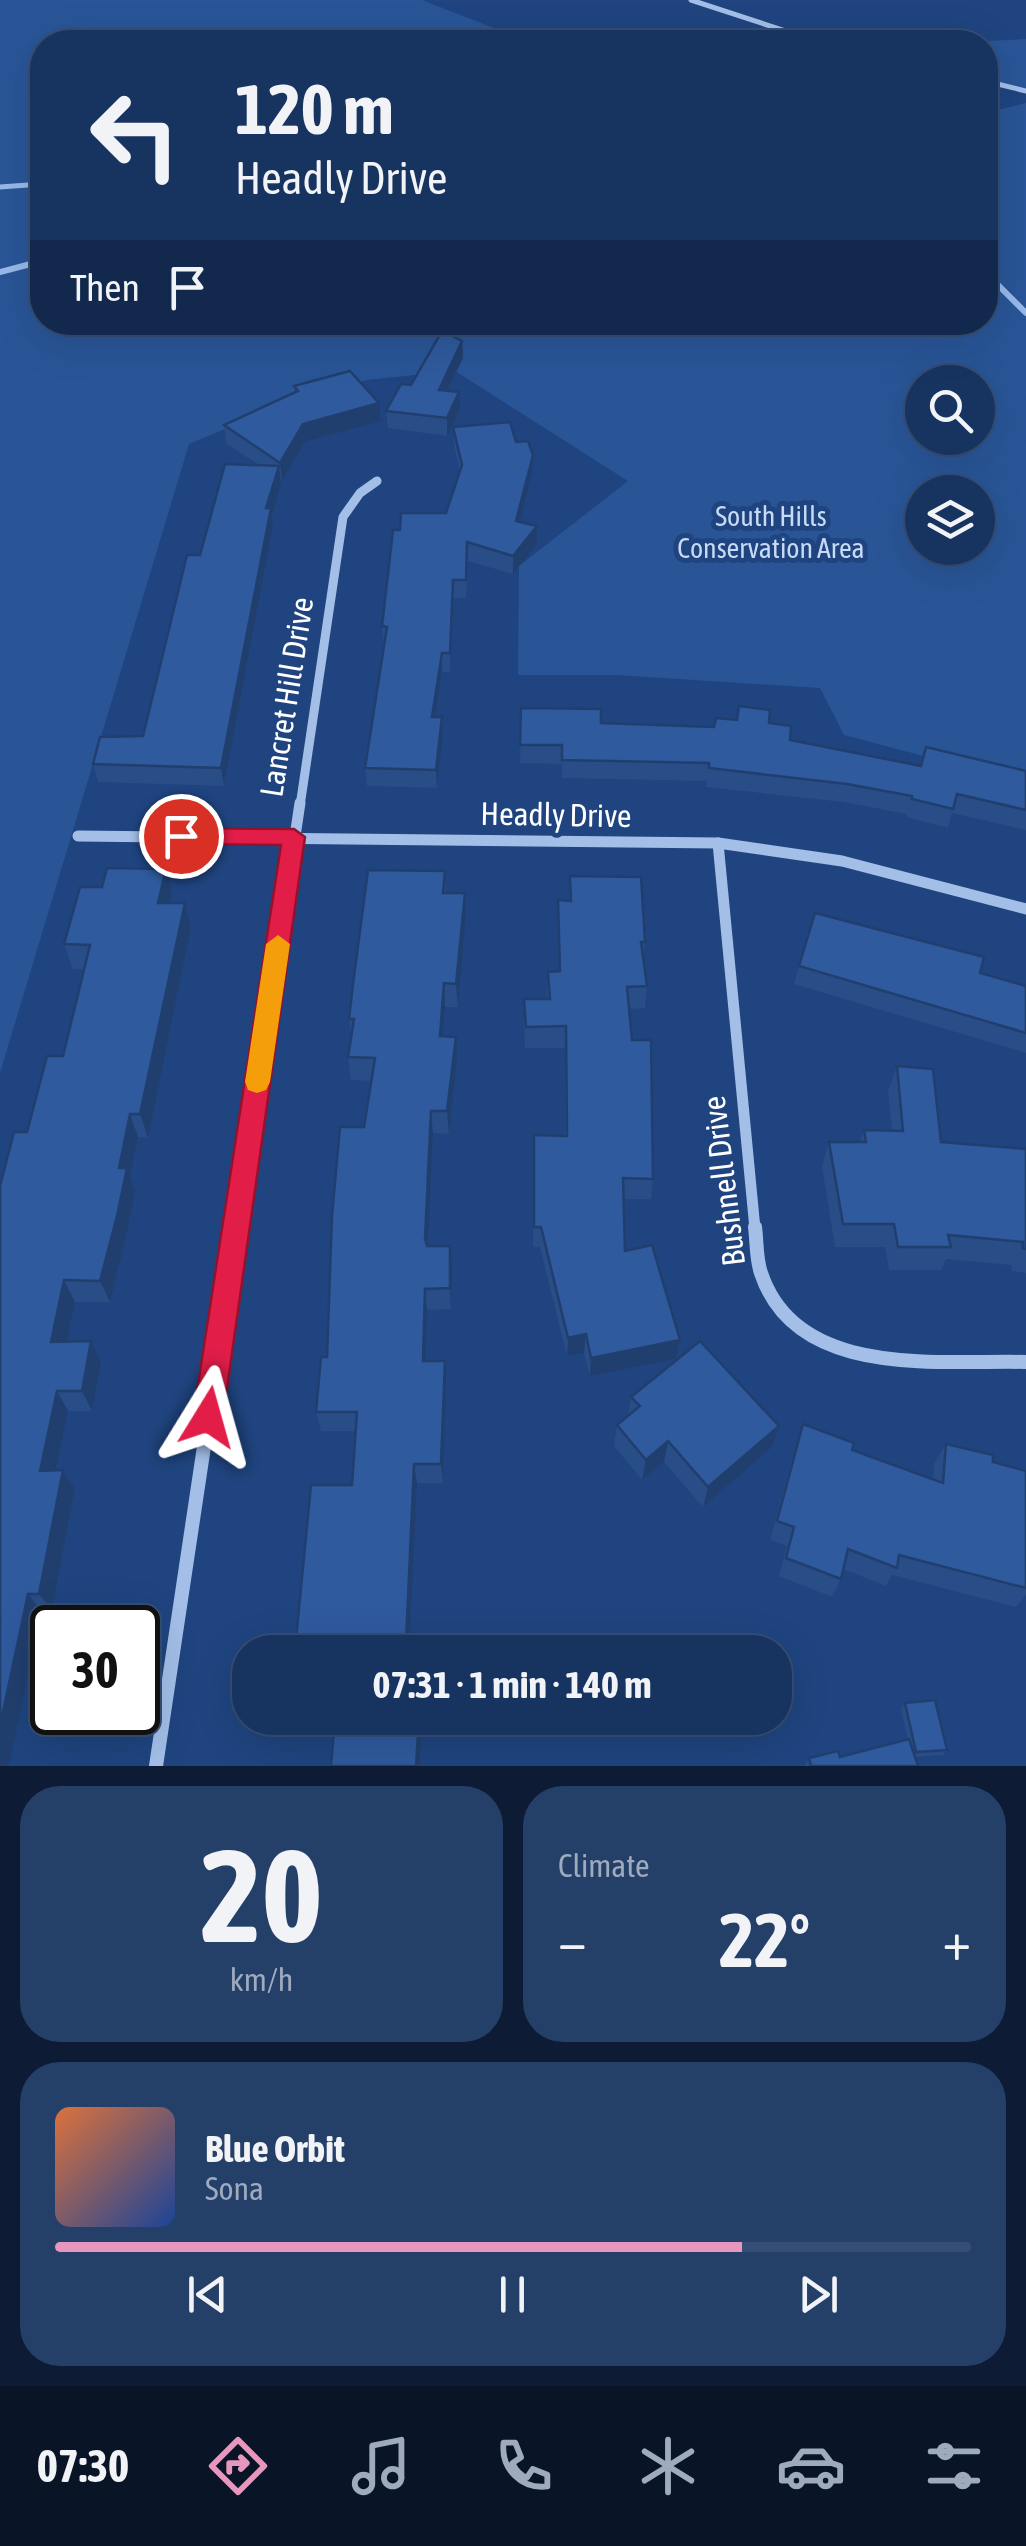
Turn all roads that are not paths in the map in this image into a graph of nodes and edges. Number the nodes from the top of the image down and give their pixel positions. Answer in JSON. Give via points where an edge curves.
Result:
{"nodes":[{"id":1,"x":691,"y":0,"type":"edge"},
{"id":2,"x":782,"y":30,"type":"edge"},
{"id":3,"x":998,"y":84,"type":"edge"},
{"id":4,"x":1026,"y":90,"type":"edge"},
{"id":5,"x":377,"y":482,"type":"dead end"},
{"id":6,"x":78,"y":836,"type":"dead end"},
{"id":7,"x":294,"y":837,"type":"junction"},
{"id":8,"x":718,"y":843,"type":"junction"},
{"id":9,"x":1026,"y":909,"type":"edge"},
{"id":10,"x":1026,"y":1362,"type":"edge"},
{"id":11,"x":156,"y":1766,"type":"edge"}],
"edges":[{"from":1,"to":2,"type":"street"},
{"from":3,"to":4,"type":"street"},
{"from":5,"to":7,"type":"street","name":"Lancret Hill Drive","via":[[343,517]]},
{"from":6,"to":7,"type":"street","name":"Headly Drive"},
{"from":7,"to":8,"type":"street","name":"Headly Drive"},
{"from":7,"to":11,"type":"street","name":"Lancret Hill Drive"},
{"from":8,"to":9,"type":"street","name":"Headly Drive","via":[[842,861]]},
{"from":8,"to":10,"type":"street","name":"Bushnell Drive","via":[[755,1229],[762,1275],[775,1301],[826,1346],[858,1355]]}]}
